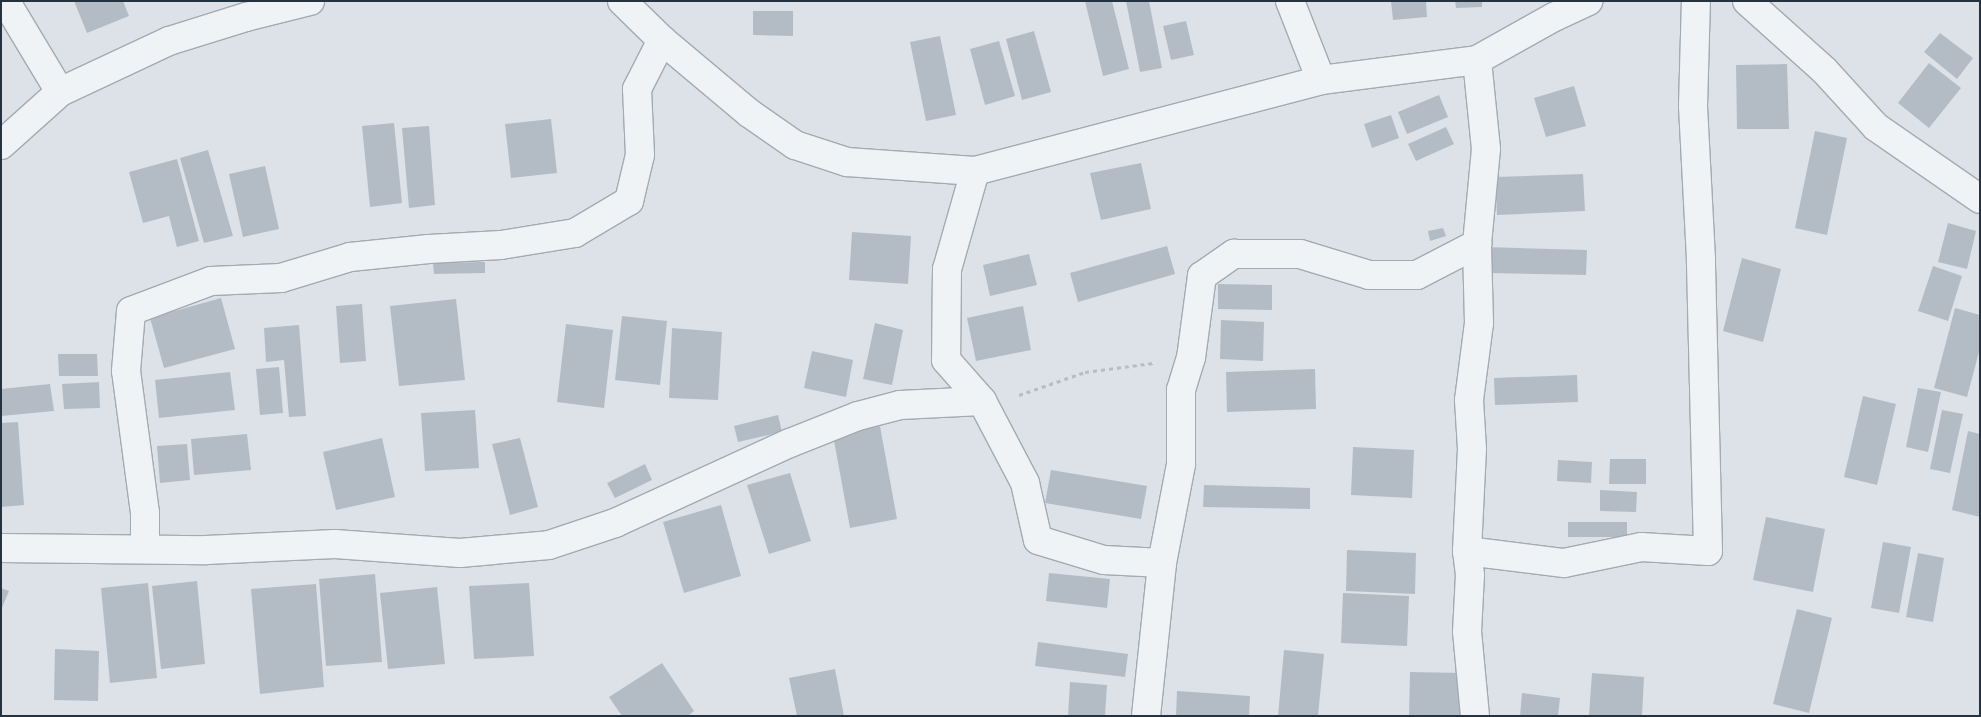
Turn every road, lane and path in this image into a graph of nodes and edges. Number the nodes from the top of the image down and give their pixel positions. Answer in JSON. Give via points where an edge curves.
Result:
{"nodes":[{"id":1,"x":8,"y":1,"type":"edge"},
{"id":2,"x":310,"y":1,"type":"edge"},
{"id":3,"x":622,"y":1,"type":"edge"},
{"id":4,"x":1290,"y":1,"type":"edge"},
{"id":5,"x":1589,"y":1,"type":"edge"},
{"id":6,"x":1696,"y":1,"type":"edge"},
{"id":7,"x":1747,"y":1,"type":"edge"},
{"id":8,"x":662,"y":40,"type":"junction"},
{"id":9,"x":1477,"y":60,"type":"junction"},
{"id":10,"x":1321,"y":80,"type":"junction"},
{"id":11,"x":60,"y":92,"type":"junction"},
{"id":12,"x":1,"y":145,"type":"edge"},
{"id":13,"x":975,"y":171,"type":"junction"},
{"id":14,"x":1980,"y":200,"type":"edge"},
{"id":15,"x":1477,"y":244,"type":"junction"},
{"id":16,"x":1191,"y":358,"type":"junction"},
{"id":17,"x":982,"y":401,"type":"junction"},
{"id":18,"x":1,"y":548,"type":"edge"},
{"id":19,"x":145,"y":549,"type":"junction"},
{"id":20,"x":1467,"y":552,"type":"junction"},
{"id":21,"x":1162,"y":563,"type":"junction"},
{"id":22,"x":1146,"y":716,"type":"edge"},
{"id":23,"x":1474,"y":716,"type":"edge"}],
"edges":[{"from":1,"to":11,"type":"street"},
{"from":2,"to":11,"type":"street","via":[[169,41]]},
{"from":3,"to":8,"type":"street"},
{"from":4,"to":10,"type":"street"},
{"from":5,"to":9,"type":"street"},
{"from":6,"to":20,"type":"street","via":[[1693,106],[1701,259],[1708,551],[1641,546],[1564,562]]},
{"from":7,"to":14,"type":"street","via":[[1824,70],[1876,126]]},
{"from":8,"to":13,"type":"street","via":[[749,113],[794,144],[847,162]]},
{"from":8,"to":19,"type":"street","via":[[637,89],[640,155],[629,201],[575,232],[501,245],[350,257],[281,278],[211,281],[131,311],[126,370],[145,513]]},
{"from":9,"to":10,"type":"street"},
{"from":9,"to":15,"type":"street","via":[[1486,150]]},
{"from":10,"to":13,"type":"street"},
{"from":11,"to":12,"type":"street"},
{"from":13,"to":17,"type":"street","via":[[947,269],[946,360]]},
{"from":15,"to":16,"type":"street","via":[[1417,275],[1369,276],[1300,254],[1234,254],[1202,276]]},
{"from":15,"to":20,"type":"street","via":[[1479,324],[1469,400],[1472,449]]},
{"from":16,"to":17,"type":"path","via":[[1085,372],[1004,401]]},
{"from":16,"to":21,"type":"street","via":[[1181,390],[1181,464]]},
{"from":17,"to":19,"type":"street","via":[[900,405],[858,416],[790,443],[615,524],[548,544],[460,553],[335,544],[206,550]]},
{"from":17,"to":21,"type":"street","via":[[1025,483],[1038,540],[1104,560]]},
{"from":18,"to":19,"type":"street"},
{"from":20,"to":23,"type":"street","via":[[1470,575],[1467,632]]},
{"from":21,"to":22,"type":"street"}]}
